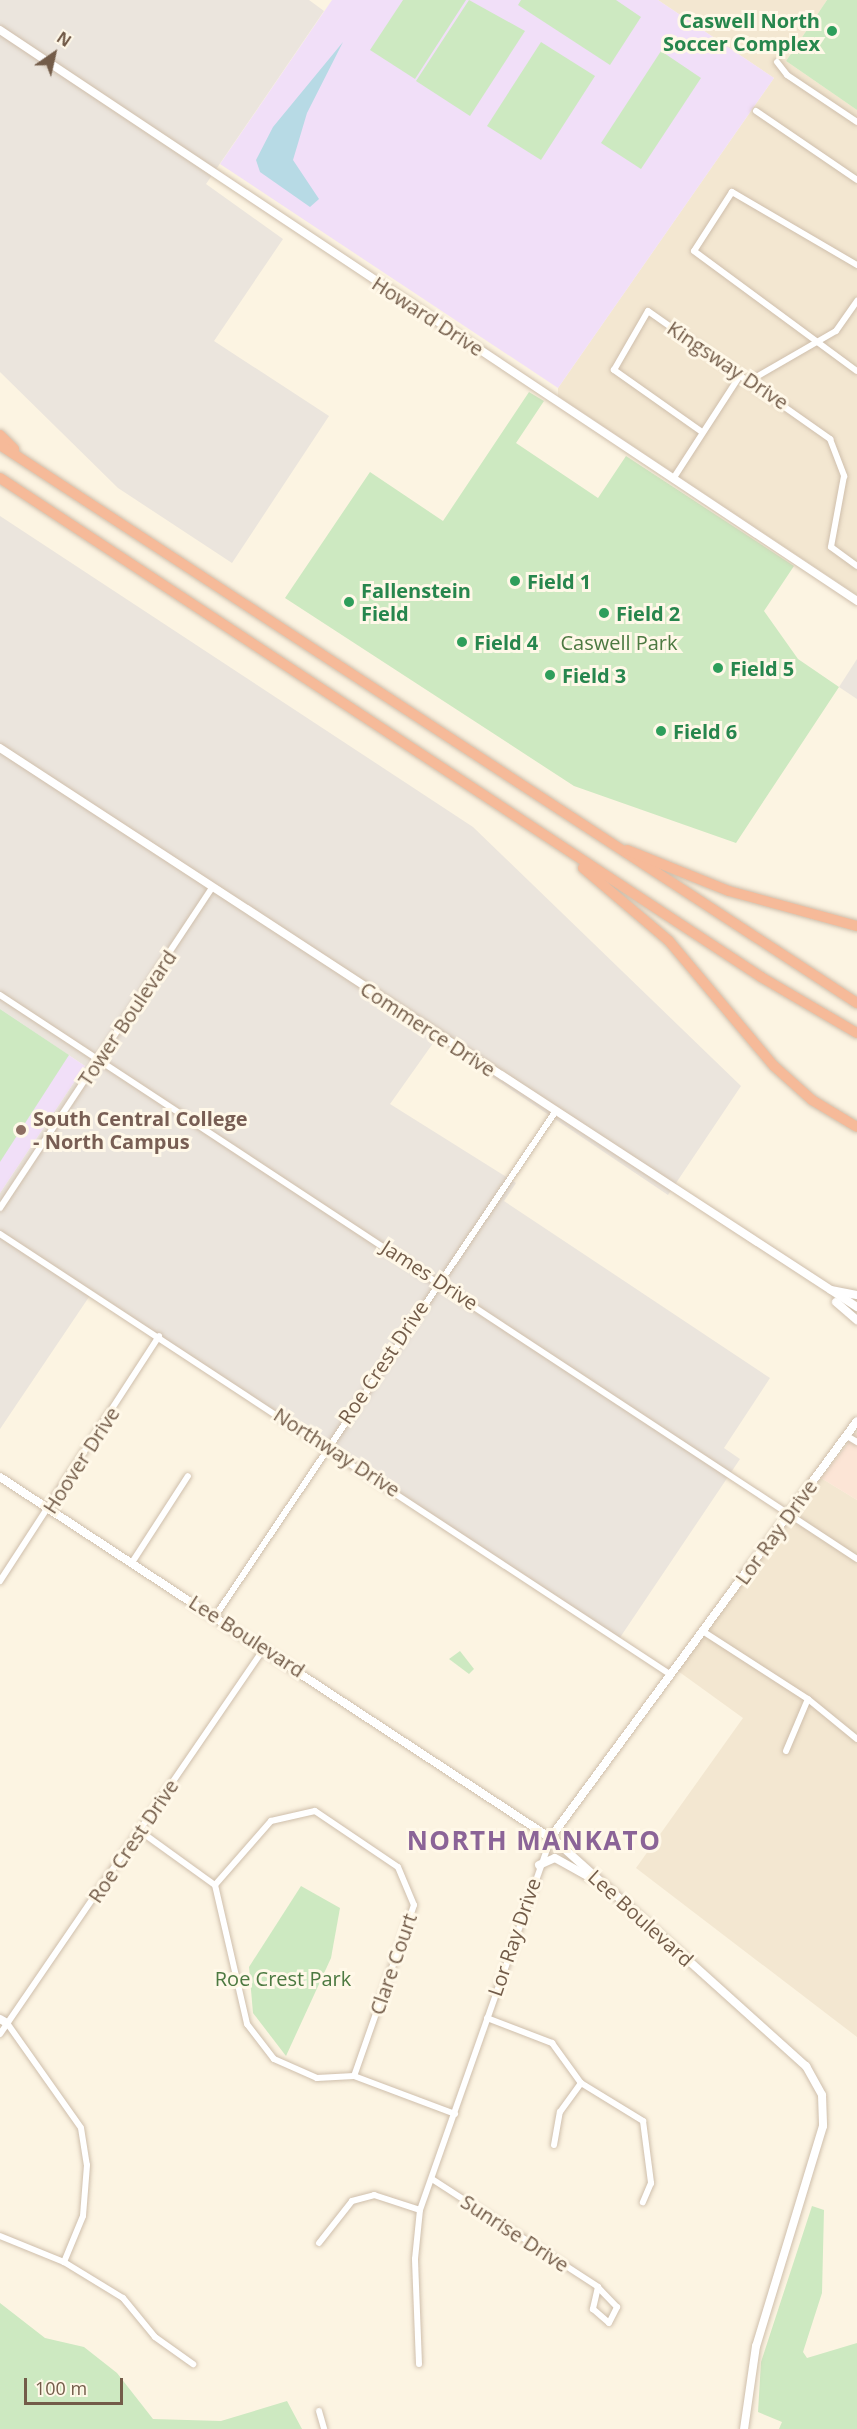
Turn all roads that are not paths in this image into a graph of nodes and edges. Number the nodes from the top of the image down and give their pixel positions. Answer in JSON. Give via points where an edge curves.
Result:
{"nodes":[{"id":1,"x":0,"y":30,"type":"edge"},
{"id":2,"x":777,"y":62,"type":"dead end"},
{"id":3,"x":756,"y":111,"type":"dead end"},
{"id":4,"x":857,"y":122,"type":"edge"},
{"id":5,"x":857,"y":180,"type":"edge"},
{"id":6,"x":857,"y":265,"type":"edge"},
{"id":7,"x":857,"y":301,"type":"edge"},
{"id":8,"x":851,"y":310,"type":"junction"},
{"id":9,"x":857,"y":315,"type":"edge"},
{"id":10,"x":819,"y":342,"type":"junction"},
{"id":11,"x":857,"y":371,"type":"edge"},
{"id":12,"x":741,"y":375,"type":"junction"},
{"id":13,"x":750,"y":380,"type":"junction"},
{"id":14,"x":702,"y":432,"type":"junction"},
{"id":15,"x":0,"y":435,"type":"edge"},
{"id":16,"x":0,"y":445,"type":"edge"},
{"id":17,"x":29,"y":464,"type":"junction"},
{"id":18,"x":673,"y":479,"type":"junction"},
{"id":19,"x":2,"y":480,"type":"edge"},
{"id":20,"x":857,"y":566,"type":"edge"},
{"id":21,"x":857,"y":601,"type":"edge"},
{"id":22,"x":0,"y":748,"type":"edge"},
{"id":23,"x":546,"y":837,"type":"junction"},
{"id":24,"x":599,"y":839,"type":"junction"},
{"id":25,"x":212,"y":888,"type":"junction"},
{"id":26,"x":857,"y":926,"type":"edge"},
{"id":27,"x":0,"y":995,"type":"edge"},
{"id":28,"x":857,"y":1004,"type":"edge"},
{"id":29,"x":857,"y":1033,"type":"edge"},
{"id":30,"x":99,"y":1059,"type":"junction"},
{"id":31,"x":555,"y":1112,"type":"junction"},
{"id":32,"x":857,"y":1127,"type":"edge"},
{"id":33,"x":0,"y":1208,"type":"edge"},
{"id":34,"x":0,"y":1234,"type":"edge"},
{"id":35,"x":438,"y":1280,"type":"junction"},
{"id":36,"x":809,"y":1281,"type":"junction"},
{"id":37,"x":817,"y":1286,"type":"junction"},
{"id":38,"x":857,"y":1295,"type":"edge"},
{"id":39,"x":857,"y":1307,"type":"edge"},
{"id":40,"x":857,"y":1320,"type":"edge"},
{"id":41,"x":159,"y":1336,"type":"junction"},
{"id":42,"x":857,"y":1421,"type":"edge"},
{"id":43,"x":847,"y":1436,"type":"junction"},
{"id":44,"x":857,"y":1442,"type":"edge"},
{"id":45,"x":327,"y":1444,"type":"junction"},
{"id":46,"x":188,"y":1476,"type":"dead end"},
{"id":47,"x":0,"y":1477,"type":"edge"},
{"id":48,"x":49,"y":1509,"type":"junction"},
{"id":49,"x":790,"y":1513,"type":"junction"},
{"id":50,"x":857,"y":1559,"type":"edge"},
{"id":51,"x":133,"y":1561,"type":"junction"},
{"id":52,"x":0,"y":1581,"type":"edge"},
{"id":53,"x":216,"y":1615,"type":"junction"},
{"id":54,"x":704,"y":1632,"type":"junction"},
{"id":55,"x":265,"y":1647,"type":"junction"},
{"id":56,"x":671,"y":1675,"type":"junction"},
{"id":57,"x":808,"y":1699,"type":"junction"},
{"id":58,"x":857,"y":1739,"type":"edge"},
{"id":59,"x":786,"y":1752,"type":"dead end"},
{"id":60,"x":140,"y":1831,"type":"junction"},
{"id":61,"x":551,"y":1838,"type":"junction"},
{"id":62,"x":539,"y":1865,"type":"junction"},
{"id":63,"x":215,"y":1885,"type":"junction"},
{"id":64,"x":603,"y":1885,"type":"junction"},
{"id":65,"x":487,"y":2018,"type":"junction"},
{"id":66,"x":3,"y":2021,"type":"edge"},
{"id":67,"x":0,"y":2034,"type":"edge"},
{"id":68,"x":354,"y":2076,"type":"junction"},
{"id":69,"x":581,"y":2083,"type":"junction"},
{"id":70,"x":455,"y":2114,"type":"junction"},
{"id":71,"x":554,"y":2145,"type":"dead end"},
{"id":72,"x":432,"y":2179,"type":"junction"},
{"id":73,"x":643,"y":2202,"type":"dead end"},
{"id":74,"x":420,"y":2210,"type":"junction"},
{"id":75,"x":0,"y":2236,"type":"edge"},
{"id":76,"x":319,"y":2244,"type":"dead end"},
{"id":77,"x":64,"y":2262,"type":"junction"},
{"id":78,"x":598,"y":2287,"type":"junction"},
{"id":79,"x":193,"y":2364,"type":"dead end"},
{"id":80,"x":418,"y":2364,"type":"dead end"},
{"id":81,"x":319,"y":2411,"type":"dead end"},
{"id":82,"x":324,"y":2429,"type":"edge"},
{"id":83,"x":744,"y":2429,"type":"edge"}],
"edges":[{"from":1,"to":18,"type":"street","name":"Howard Drive"},
{"from":2,"to":4,"type":"street","via":[[787,75]]},
{"from":3,"to":5,"type":"street"},
{"from":6,"to":10,"type":"street","via":[[732,192],[694,251]]},
{"from":7,"to":8,"type":"street"},
{"from":8,"to":9,"type":"street"},
{"from":8,"to":10,"type":"street","via":[[836,331]]},
{"from":10,"to":11,"type":"street"},
{"from":10,"to":13,"type":"street"},
{"from":12,"to":13,"type":"street","name":"Kingsway Drive"},
{"from":12,"to":14,"type":"street"},
{"from":12,"to":14,"type":"street","name":"Kingsway Drive","via":[[648,311],[614,370]]},
{"from":13,"to":20,"type":"street","name":"Kingsway Drive","via":[[821,428],[837,450],[844,489],[831,547]]},
{"from":14,"to":18,"type":"street"},
{"from":15,"to":17,"type":"highway"},
{"from":16,"to":17,"type":"highway"},
{"from":17,"to":24,"type":"highway"},
{"from":18,"to":21,"type":"street","name":"Howard Drive"},
{"from":19,"to":23,"type":"highway"},
{"from":22,"to":25,"type":"street","name":"Commerce Drive"},
{"from":23,"to":29,"type":"highway"},
{"from":23,"to":32,"type":"highway","via":[[669,941],[786,1077]]},
{"from":24,"to":26,"type":"highway","via":[[729,891]]},
{"from":24,"to":28,"type":"highway"},
{"from":25,"to":30,"type":"street","name":"Tower Boulevard"},
{"from":25,"to":31,"type":"street","name":"Commerce Drive"},
{"from":27,"to":30,"type":"street","name":"James Drive"},
{"from":30,"to":33,"type":"street","name":"Tower Boulevard"},
{"from":30,"to":35,"type":"street","name":"James Drive"},
{"from":31,"to":35,"type":"street","name":"Roe Crest Drive"},
{"from":31,"to":36,"type":"street","name":"Commerce Drive"},
{"from":34,"to":41,"type":"street","name":"Northway Drive"},
{"from":35,"to":45,"type":"street","name":"Roe Crest Drive"},
{"from":35,"to":49,"type":"street","name":"James Drive"},
{"from":36,"to":37,"type":"street","name":"Commerce Drive"},
{"from":36,"to":38,"type":"street"},
{"from":37,"to":39,"type":"street","name":"Commerce Drive"},
{"from":37,"to":40,"type":"street"},
{"from":41,"to":45,"type":"street","name":"Northway Drive"},
{"from":41,"to":48,"type":"street","name":"Hoover Drive"},
{"from":42,"to":43,"type":"street","name":"Lor Ray Drive"},
{"from":43,"to":44,"type":"street"},
{"from":43,"to":49,"type":"street","name":"Lor Ray Drive"},
{"from":45,"to":53,"type":"street","name":"Roe Crest Drive"},
{"from":45,"to":56,"type":"street","name":"Northway Drive"},
{"from":46,"to":51,"type":"street"},
{"from":47,"to":48,"type":"street","name":"Lee Boulevard"},
{"from":48,"to":51,"type":"street","name":"Lee Boulevard"},
{"from":48,"to":52,"type":"street","name":"Hoover Drive"},
{"from":49,"to":50,"type":"street","name":"James Drive"},
{"from":49,"to":54,"type":"street","name":"Lor Ray Drive"},
{"from":51,"to":53,"type":"street","name":"Lee Boulevard"},
{"from":53,"to":55,"type":"street","name":"Lee Boulevard"},
{"from":54,"to":56,"type":"street","name":"Lor Ray Drive"},
{"from":54,"to":57,"type":"street"},
{"from":55,"to":60,"type":"street","name":"Roe Crest Drive"},
{"from":55,"to":61,"type":"street","name":"Lee Boulevard"},
{"from":56,"to":61,"type":"street","name":"Lor Ray Drive"},
{"from":57,"to":58,"type":"street"},
{"from":57,"to":59,"type":"street"},
{"from":60,"to":63,"type":"street"},
{"from":60,"to":66,"type":"street","name":"Roe Crest Drive"},
{"from":61,"to":62,"type":"street","name":"Lor Ray Drive"},
{"from":61,"to":64,"type":"street","name":"Lee Boulevard"},
{"from":62,"to":64,"type":"street","via":[[555,1858]]},
{"from":62,"to":65,"type":"street","name":"Lor Ray Drive"},
{"from":63,"to":68,"type":"street","via":[[247,2024],[274,2059],[317,2079]]},
{"from":63,"to":68,"type":"street","name":"Clare Court","via":[[271,1821],[315,1810],[399,1867],[414,1905]]},
{"from":64,"to":83,"type":"street","name":"Lee Boulevard","via":[[806,2066],[822,2095],[820,2144],[756,2346]]},
{"from":65,"to":69,"type":"street","via":[[552,2043]]},
{"from":65,"to":70,"type":"street","name":"Lor Ray Drive"},
{"from":66,"to":67,"type":"street","name":"Roe Crest Drive"},
{"from":66,"to":77,"type":"street","via":[[81,2128],[87,2165],[83,2216]]},
{"from":68,"to":70,"type":"street"},
{"from":69,"to":71,"type":"street","via":[[560,2112]]},
{"from":69,"to":73,"type":"street","via":[[643,2121],[651,2183]]},
{"from":70,"to":72,"type":"street","name":"Lor Ray Drive"},
{"from":72,"to":74,"type":"street","name":"Lor Ray Drive"},
{"from":72,"to":78,"type":"street","name":"Sunrise Drive"},
{"from":74,"to":76,"type":"street","via":[[374,2195],[352,2201]]},
{"from":74,"to":80,"type":"street","name":"Lor Ray Drive","via":[[415,2259]]},
{"from":75,"to":77,"type":"street"},
{"from":77,"to":79,"type":"street","via":[[123,2298],[155,2337]]},
{"from":78,"to":78,"type":"street","name":"Sunrise Drive","via":[[617,2307],[609,2323],[593,2309]]},
{"from":81,"to":82,"type":"street"}]}
